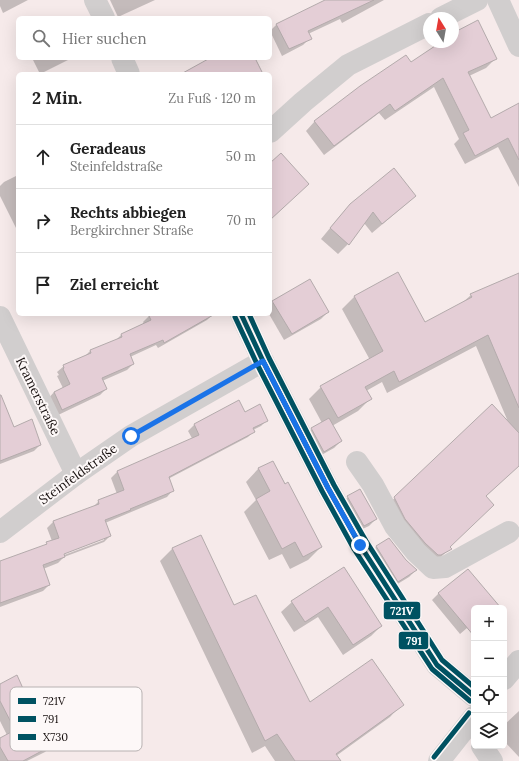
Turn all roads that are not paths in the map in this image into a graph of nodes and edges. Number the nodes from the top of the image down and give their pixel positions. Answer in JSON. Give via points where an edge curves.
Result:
{"nodes":[{"id":1,"x":95,"y":0,"type":"edge"},
{"id":2,"x":477,"y":0,"type":"edge"},
{"id":3,"x":498,"y":0,"type":"edge"},
{"id":4,"x":454,"y":12,"type":"edge"},
{"id":5,"x":103,"y":16,"type":"edge"},
{"id":6,"x":423,"y":27,"type":"edge"},
{"id":7,"x":519,"y":46,"type":"edge"},
{"id":8,"x":123,"y":60,"type":"edge"},
{"id":9,"x":128,"y":72,"type":"edge"},
{"id":10,"x":272,"y":130,"type":"edge"},
{"id":11,"x":242,"y":316,"type":"edge"},
{"id":12,"x":0,"y":318,"type":"edge"},
{"id":13,"x":263,"y":361,"type":"junction"},
{"id":14,"x":357,"y":462,"type":"dead end"},
{"id":15,"x":76,"y":474,"type":"junction"},
{"id":16,"x":0,"y":532,"type":"edge"},
{"id":17,"x":510,"y":533,"type":"edge"},
{"id":18,"x":519,"y":661,"type":"edge"},
{"id":19,"x":506,"y":677,"type":"edge"},
{"id":20,"x":471,"y":693,"type":"edge"},
{"id":21,"x":471,"y":727,"type":"edge"},
{"id":22,"x":484,"y":749,"type":"edge"},
{"id":23,"x":444,"y":759,"type":"edge"},
{"id":24,"x":492,"y":761,"type":"edge"}],
"edges":[{"from":1,"to":5,"type":"street"},
{"from":2,"to":4,"type":"street"},
{"from":3,"to":7,"type":"street"},
{"from":6,"to":10,"type":"street","via":[[348,65]]},
{"from":8,"to":9,"type":"street"},
{"from":11,"to":13,"type":"street"},
{"from":12,"to":15,"type":"street","name":"Kramerstraße"},
{"from":13,"to":15,"type":"street","name":"Steinfeldstraße","via":[[131,436]]},
{"from":13,"to":20,"type":"street","via":[[360,545],[437,665]]},
{"from":14,"to":17,"type":"street","via":[[373,485],[395,526],[433,568],[445,567]]},
{"from":15,"to":16,"type":"street","name":"Steinfeldstraße"},
{"from":18,"to":19,"type":"street"},
{"from":21,"to":23,"type":"street"},
{"from":22,"to":24,"type":"street"}]}
